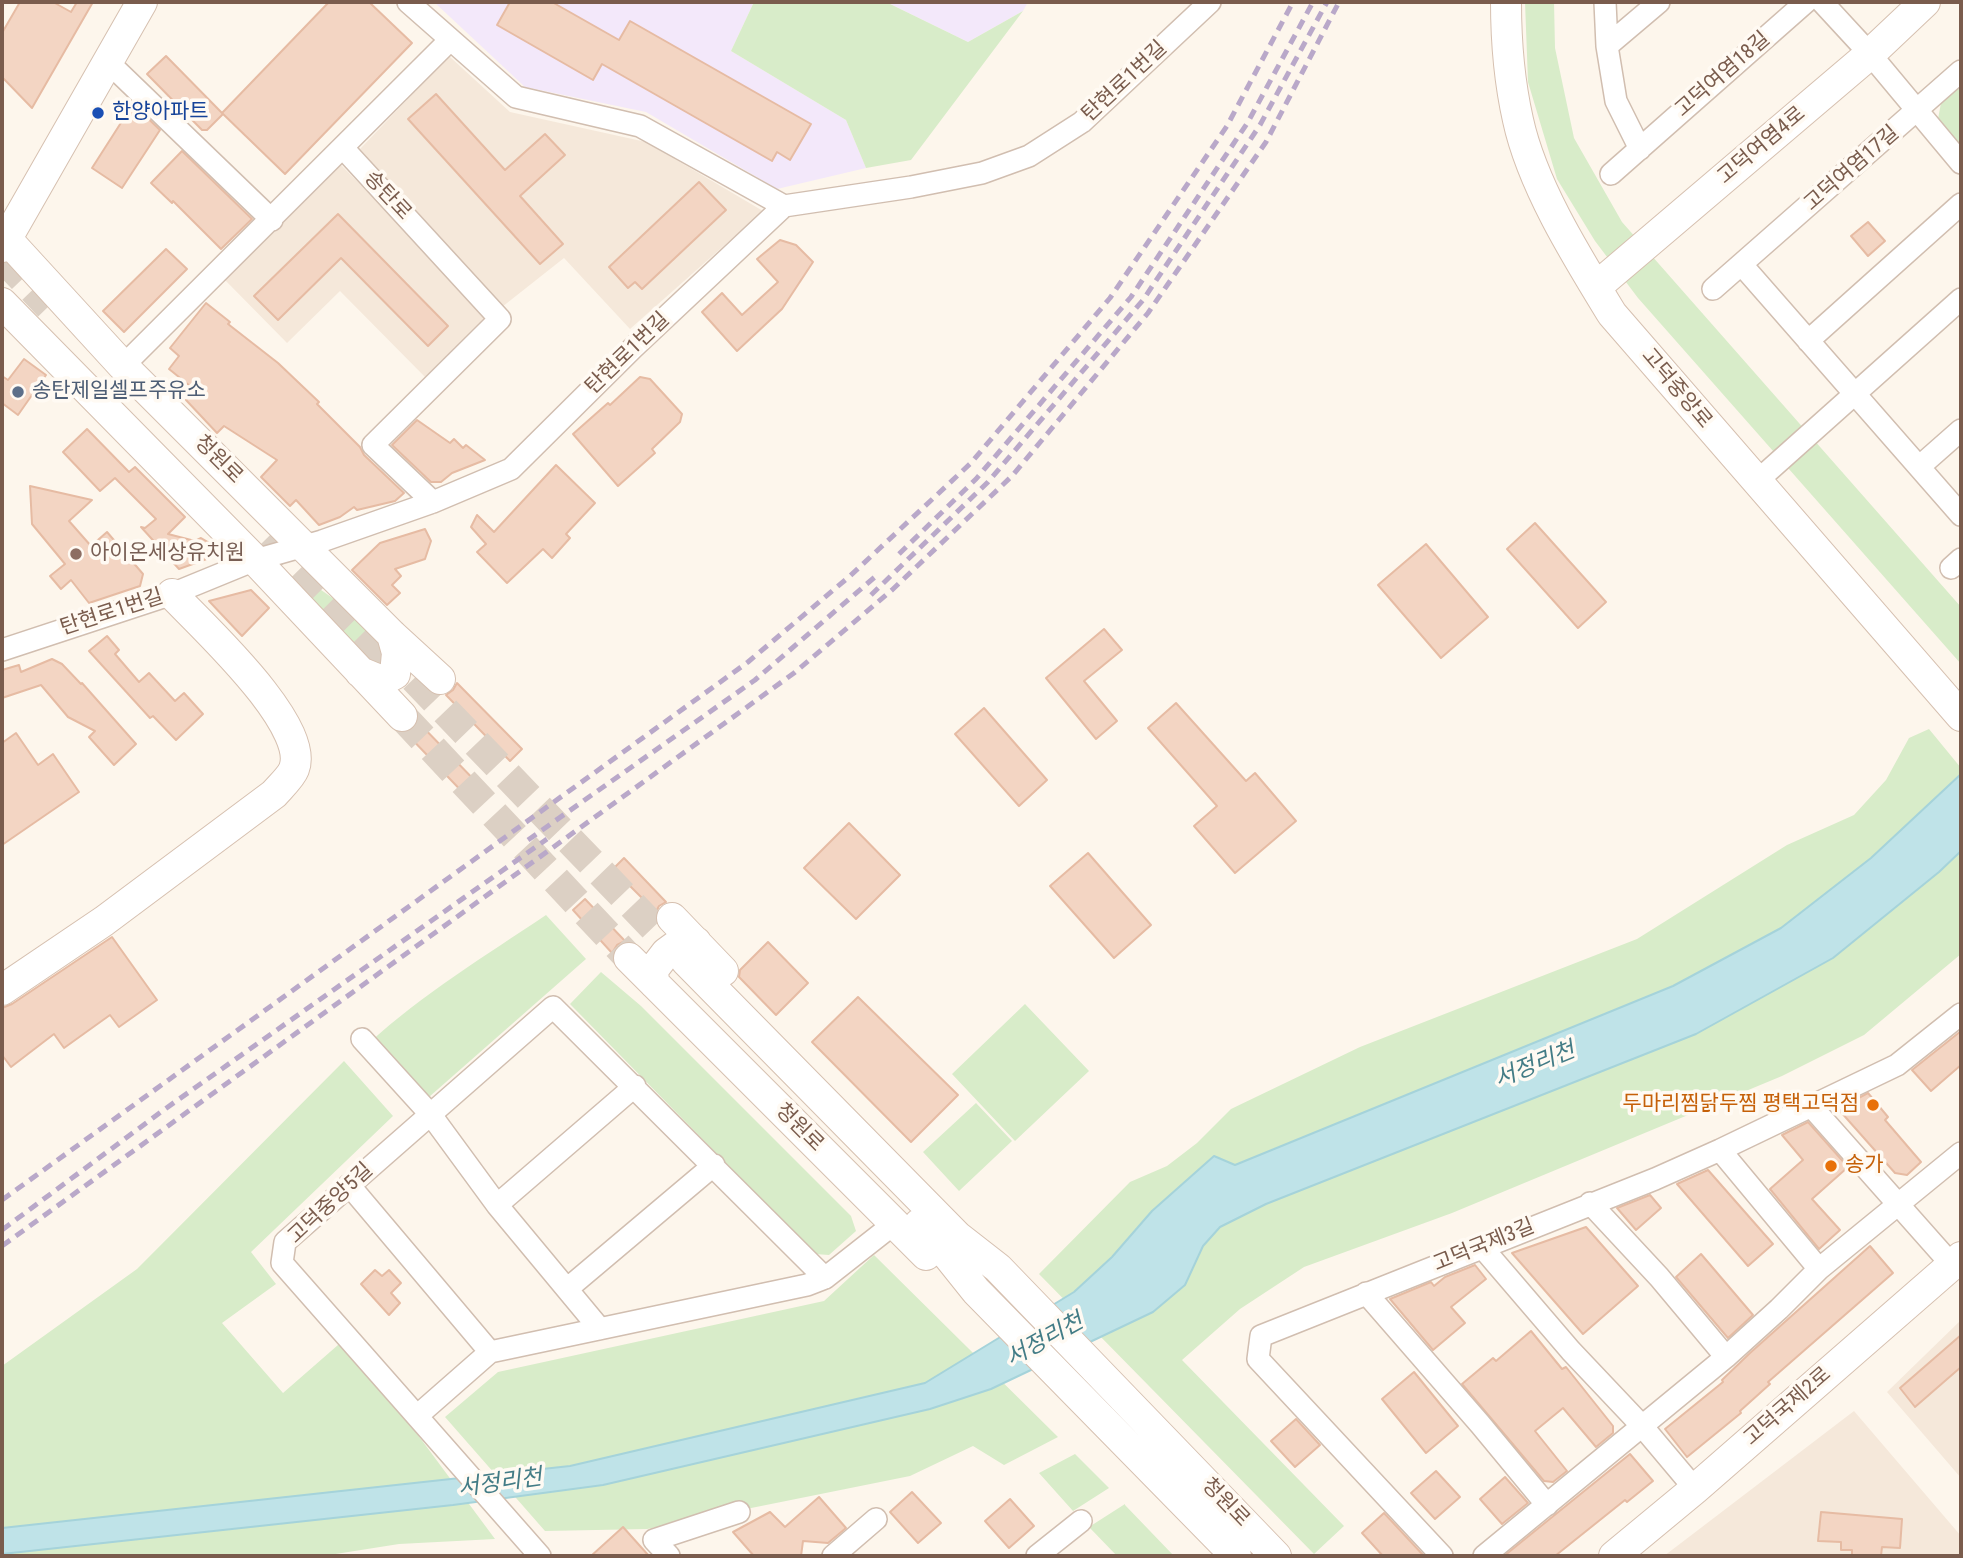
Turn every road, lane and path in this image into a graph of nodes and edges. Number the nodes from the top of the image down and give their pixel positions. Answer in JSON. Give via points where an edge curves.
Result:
{"nodes":[{"id":1,"x":142,"y":2,"type":"edge"},
{"id":2,"x":408,"y":2,"type":"edge"},
{"id":3,"x":1210,"y":2,"type":"edge"},
{"id":4,"x":1506,"y":2,"type":"edge"},
{"id":5,"x":1605,"y":2,"type":"edge"},
{"id":6,"x":1659,"y":2,"type":"edge"},
{"id":7,"x":1806,"y":2,"type":"edge"},
{"id":8,"x":1822,"y":2,"type":"edge"},
{"id":9,"x":1925,"y":2,"type":"edge"},
{"id":10,"x":450,"y":40,"type":"junction"},
{"id":11,"x":1607,"y":46,"type":"junction"},
{"id":12,"x":1870,"y":54,"type":"junction"},
{"id":13,"x":108,"y":63,"type":"junction"},
{"id":14,"x":1961,"y":71,"type":"edge"},
{"id":15,"x":1917,"y":112,"type":"junction"},
{"id":16,"x":343,"y":148,"type":"junction"},
{"id":17,"x":1640,"y":149,"type":"junction"},
{"id":18,"x":1961,"y":163,"type":"edge"},
{"id":19,"x":1611,"y":174,"type":"dead end"},
{"id":20,"x":1961,"y":204,"type":"edge"},
{"id":21,"x":784,"y":206,"type":"junction"},
{"id":22,"x":272,"y":220,"type":"junction"},
{"id":23,"x":3,"y":240,"type":"edge"},
{"id":24,"x":1742,"y":265,"type":"junction"},
{"id":25,"x":1596,"y":287,"type":"junction"},
{"id":26,"x":1713,"y":289,"type":"dead end"},
{"id":27,"x":1961,"y":299,"type":"edge"},
{"id":28,"x":2,"y":303,"type":"edge"},
{"id":29,"x":1808,"y":341,"type":"junction"},
{"id":30,"x":123,"y":366,"type":"junction"},
{"id":31,"x":1854,"y":393,"type":"junction"},
{"id":32,"x":1961,"y":430,"type":"edge"},
{"id":33,"x":1919,"y":467,"type":"junction"},
{"id":34,"x":1756,"y":482,"type":"junction"},
{"id":35,"x":432,"y":502,"type":"junction"},
{"id":36,"x":1961,"y":515,"type":"edge"},
{"id":37,"x":304,"y":547,"type":"junction"},
{"id":38,"x":256,"y":560,"type":"junction"},
{"id":39,"x":172,"y":594,"type":"junction"},
{"id":40,"x":392,"y":635,"type":"junction"},
{"id":41,"x":2,"y":650,"type":"edge"},
{"id":42,"x":360,"y":672,"type":"junction"},
{"id":43,"x":440,"y":679,"type":"dead end"},
{"id":44,"x":1960,"y":715,"type":"edge"},
{"id":45,"x":402,"y":716,"type":"tunnel mouth"},
{"id":46,"x":672,"y":918,"type":"dead end"},
{"id":47,"x":629,"y":958,"type":"tunnel mouth"},
{"id":48,"x":676,"y":965,"type":"junction"},
{"id":49,"x":2,"y":990,"type":"edge"},
{"id":50,"x":1961,"y":1014,"type":"edge"},
{"id":51,"x":362,"y":1039,"type":"dead end"},
{"id":52,"x":635,"y":1086,"type":"junction"},
{"id":53,"x":1811,"y":1106,"type":"junction"},
{"id":54,"x":431,"y":1115,"type":"junction"},
{"id":55,"x":1720,"y":1150,"type":"junction"},
{"id":56,"x":1961,"y":1153,"type":"edge"},
{"id":57,"x":714,"y":1165,"type":"junction"},
{"id":58,"x":349,"y":1185,"type":"junction"},
{"id":59,"x":1591,"y":1203,"type":"junction"},
{"id":60,"x":497,"y":1205,"type":"junction"},
{"id":61,"x":1900,"y":1205,"type":"junction"},
{"id":62,"x":895,"y":1223,"type":"junction"},
{"id":63,"x":1481,"y":1246,"type":"junction"},
{"id":64,"x":1957,"y":1261,"type":"edge"},
{"id":65,"x":1819,"y":1269,"type":"junction"},
{"id":66,"x":825,"y":1278,"type":"junction"},
{"id":67,"x":567,"y":1289,"type":"junction"},
{"id":68,"x":976,"y":1291,"type":"junction"},
{"id":69,"x":1366,"y":1293,"type":"junction"},
{"id":70,"x":600,"y":1329,"type":"junction"},
{"id":71,"x":490,"y":1352,"type":"junction"},
{"id":72,"x":1726,"y":1357,"type":"junction"},
{"id":73,"x":417,"y":1416,"type":"junction"},
{"id":74,"x":1642,"y":1426,"type":"junction"},
{"id":75,"x":1695,"y":1489,"type":"junction"},
{"id":76,"x":1547,"y":1505,"type":"junction"},
{"id":77,"x":738,"y":1512,"type":"dead end"},
{"id":78,"x":876,"y":1519,"type":"dead end"},
{"id":79,"x":1082,"y":1521,"type":"dead end"},
{"id":80,"x":540,"y":1556,"type":"edge"},
{"id":81,"x":669,"y":1556,"type":"edge"},
{"id":82,"x":833,"y":1556,"type":"edge"},
{"id":83,"x":1037,"y":1556,"type":"edge"},
{"id":84,"x":1236,"y":1556,"type":"edge"},
{"id":85,"x":1276,"y":1556,"type":"edge"},
{"id":86,"x":1442,"y":1556,"type":"edge"},
{"id":87,"x":1485,"y":1556,"type":"edge"},
{"id":88,"x":1614,"y":1556,"type":"edge"}],
"edges":[{"from":1,"to":13,"type":"main road"},
{"from":2,"to":10,"type":"street"},
{"from":3,"to":21,"type":"street","name":"탄현로1번길","via":[[1082,122],[1029,156],[970,175]]},
{"from":4,"to":25,"type":"main road","name":"고덕중앙로","via":[[1506,52],[1518,122],[1538,179]]},
{"from":5,"to":11,"type":"street"},
{"from":6,"to":11,"type":"street"},
{"from":7,"to":17,"type":"street","name":"고덕여염18길"},
{"from":8,"to":12,"type":"street"},
{"from":9,"to":12,"type":"main road","name":"고덕여염4로"},
{"from":10,"to":16,"type":"street"},
{"from":10,"to":21,"type":"street","via":[[516,97],[640,126]]},
{"from":11,"to":17,"type":"street","via":[[1616,101]]},
{"from":12,"to":15,"type":"street"},
{"from":12,"to":25,"type":"main road","name":"고덕여염4로"},
{"from":13,"to":22,"type":"street"},
{"from":13,"to":23,"type":"main road"},
{"from":14,"to":15,"type":"street","name":"고덕여염17길"},
{"from":15,"to":18,"type":"street"},
{"from":15,"to":24,"type":"street","name":"고덕여염17길"},
{"from":16,"to":22,"type":"street"},
{"from":16,"to":35,"type":"street","name":"송탄로","via":[[500,318],[373,445]]},
{"from":17,"to":19,"type":"street","name":"고덕여염18길"},
{"from":20,"to":29,"type":"street"},
{"from":21,"to":35,"type":"street","name":"탄현로1번길","via":[[511,469]]},
{"from":22,"to":30,"type":"street"},
{"from":23,"to":30,"type":"main road","name":"청원로"},
{"from":24,"to":26,"type":"street","name":"고덕여염17길"},
{"from":24,"to":29,"type":"street"},
{"from":25,"to":34,"type":"main road","name":"고덕중앙로","via":[[1612,313]]},
{"from":27,"to":31,"type":"street"},
{"from":28,"to":38,"type":"main road","name":"청원로"},
{"from":29,"to":31,"type":"street"},
{"from":30,"to":37,"type":"main road","name":"청원로"},
{"from":31,"to":33,"type":"street"},
{"from":31,"to":34,"type":"street"},
{"from":32,"to":33,"type":"street"},
{"from":33,"to":36,"type":"street"},
{"from":34,"to":44,"type":"main road","name":"고덕중앙로"},
{"from":35,"to":37,"type":"street","name":"탄현로1번길"},
{"from":37,"to":38,"type":"street","name":"탄현로1번길"},
{"from":37,"to":40,"type":"main road","name":"청원로"},
{"from":38,"to":39,"type":"street","name":"탄현로1번길"},
{"from":38,"to":42,"type":"main road","name":"청원로"},
{"from":39,"to":41,"type":"street","name":"탄현로1번길"},
{"from":39,"to":49,"type":"main road","via":[[260,687],[279,714],[295,746],[294,768],[274,794]]},
{"from":40,"to":42,"type":"main road","via":[[397,653],[395,674],[382,681]]},
{"from":40,"to":43,"type":"main road","name":"청원로"},
{"from":42,"to":45,"type":"main road","name":"청원로"},
{"from":46,"to":48,"type":"main road","name":"청원로"},
{"from":47,"to":48,"type":"main road","name":"청원로"},
{"from":48,"to":62,"type":"main road","name":"청원로"},
{"from":48,"to":68,"type":"main road","name":"청원로","via":[[940,1246]]},
{"from":48,"to":85,"type":"main road","name":"청원로","via":[[971,1223],[998,1268]]},
{"from":50,"to":53,"type":"street","name":"고덕국제3길","via":[[1897,1065]]},
{"from":51,"to":54,"type":"street"},
{"from":52,"to":54,"type":"street","name":"고덕중앙5길","via":[[553,1007]]},
{"from":52,"to":57,"type":"street","name":"고덕중앙5길"},
{"from":52,"to":60,"type":"street"},
{"from":53,"to":55,"type":"street","name":"고덕국제3길"},
{"from":53,"to":61,"type":"street"},
{"from":54,"to":58,"type":"street","name":"고덕중앙5길"},
{"from":54,"to":60,"type":"street"},
{"from":55,"to":59,"type":"street","name":"고덕국제3길"},
{"from":55,"to":65,"type":"street"},
{"from":56,"to":61,"type":"street"},
{"from":57,"to":66,"type":"street","name":"고덕중앙5길"},
{"from":57,"to":67,"type":"street"},
{"from":58,"to":71,"type":"street"},
{"from":58,"to":73,"type":"street","name":"고덕중앙5길","via":[[285,1242],[282,1262]]},
{"from":59,"to":63,"type":"street","name":"고덕국제3길"},
{"from":59,"to":72,"type":"street"},
{"from":60,"to":67,"type":"street"},
{"from":61,"to":64,"type":"street"},
{"from":61,"to":65,"type":"street"},
{"from":62,"to":66,"type":"street"},
{"from":62,"to":68,"type":"main road","name":"청원로","via":[[928,1256]]},
{"from":63,"to":69,"type":"street","name":"고덕국제3길"},
{"from":63,"to":74,"type":"street"},
{"from":64,"to":75,"type":"main road","name":"고덕국제2로"},
{"from":65,"to":72,"type":"street"},
{"from":66,"to":70,"type":"street"},
{"from":67,"to":70,"type":"street"},
{"from":68,"to":84,"type":"main road","name":"청원로"},
{"from":69,"to":76,"type":"street"},
{"from":69,"to":86,"type":"street","name":"고덕국제3길","via":[[1261,1336],[1258,1359]]},
{"from":70,"to":71,"type":"street"},
{"from":71,"to":73,"type":"street"},
{"from":72,"to":74,"type":"street"},
{"from":73,"to":80,"type":"street","name":"고덕중앙5길"},
{"from":74,"to":75,"type":"street"},
{"from":74,"to":76,"type":"street"},
{"from":75,"to":88,"type":"main road","name":"고덕국제2로"},
{"from":76,"to":87,"type":"street"},
{"from":77,"to":81,"type":"street","via":[[654,1539]]},
{"from":78,"to":82,"type":"street"},
{"from":79,"to":83,"type":"street"}]}
